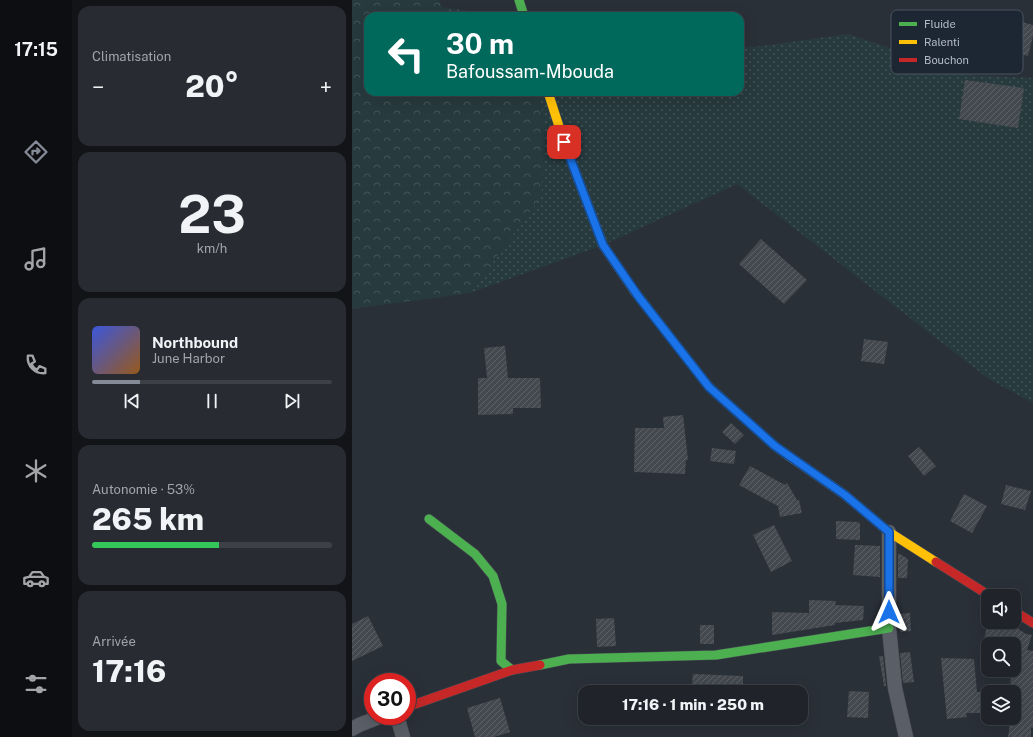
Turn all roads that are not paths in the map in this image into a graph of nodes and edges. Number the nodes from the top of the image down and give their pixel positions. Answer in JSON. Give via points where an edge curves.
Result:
{"nodes":[{"id":1,"x":519,"y":0,"type":"edge"},
{"id":2,"x":523,"y":12,"type":"edge"},
{"id":3,"x":549,"y":96,"type":"edge"},
{"id":4,"x":430,"y":519,"type":"dead end"},
{"id":5,"x":889,"y":532,"type":"junction"},
{"id":6,"x":981,"y":590,"type":"edge"},
{"id":7,"x":1021,"y":615,"type":"edge"},
{"id":8,"x":1033,"y":623,"type":"edge"},
{"id":9,"x":889,"y":628,"type":"junction"},
{"id":10,"x":512,"y":670,"type":"junction"},
{"id":11,"x":416,"y":704,"type":"edge"},
{"id":12,"x":364,"y":723,"type":"edge"},
{"id":13,"x":400,"y":725,"type":"edge"},
{"id":14,"x":352,"y":729,"type":"edge"},
{"id":15,"x":403,"y":737,"type":"edge"},
{"id":16,"x":906,"y":737,"type":"edge"}],
"edges":[{"from":1,"to":2,"type":"main road"},
{"from":3,"to":5,"type":"main road","via":[[603,245],[643,303],[709,387],[775,446],[845,495]]},
{"from":4,"to":10,"type":"main road","via":[[474,554],[492,576],[502,604],[501,661]]},
{"from":5,"to":6,"type":"main road"},
{"from":5,"to":9,"type":"street"},
{"from":7,"to":8,"type":"main road"},
{"from":9,"to":10,"type":"main road","via":[[716,656],[569,660]]},
{"from":9,"to":16,"type":"street","via":[[895,688]]},
{"from":10,"to":11,"type":"main road"},
{"from":12,"to":14,"type":"street"},
{"from":13,"to":15,"type":"street"}]}
